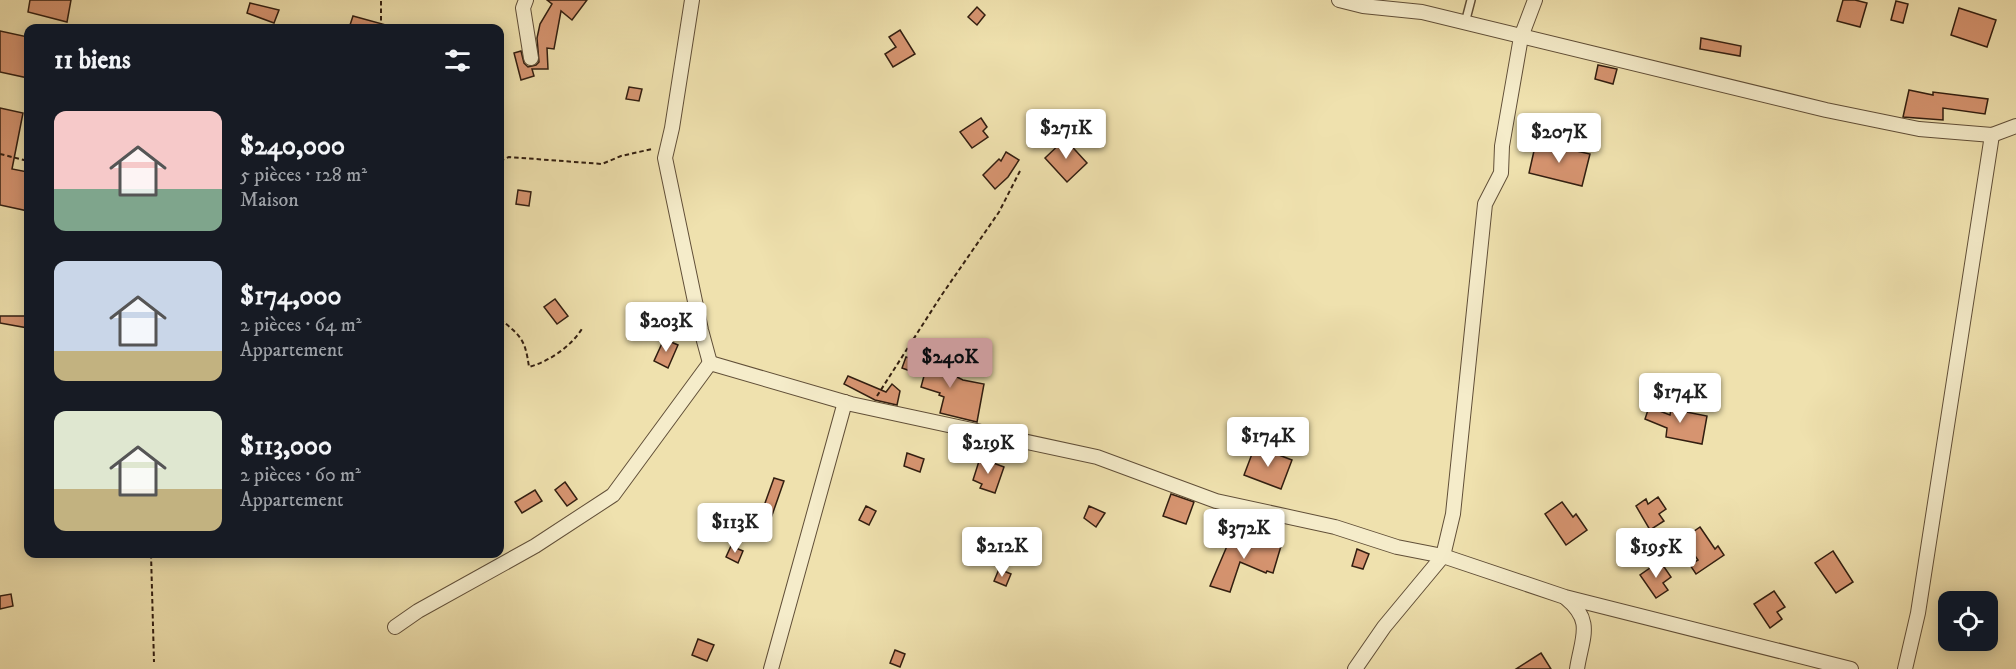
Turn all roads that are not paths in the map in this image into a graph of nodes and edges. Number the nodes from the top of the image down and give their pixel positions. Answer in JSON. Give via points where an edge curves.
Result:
{"nodes":[{"id":1,"x":526,"y":0,"type":"edge"},
{"id":2,"x":692,"y":0,"type":"edge"},
{"id":3,"x":1339,"y":0,"type":"edge"},
{"id":4,"x":1471,"y":0,"type":"edge"},
{"id":5,"x":1535,"y":0,"type":"edge"},
{"id":6,"x":1389,"y":4,"type":"edge"},
{"id":7,"x":1465,"y":23,"type":"junction"},
{"id":8,"x":1521,"y":38,"type":"junction"},
{"id":9,"x":531,"y":58,"type":"dead end"},
{"id":10,"x":2016,"y":126,"type":"edge"},
{"id":11,"x":1992,"y":135,"type":"junction"},
{"id":12,"x":710,"y":363,"type":"junction"},
{"id":13,"x":845,"y":402,"type":"junction"},
{"id":14,"x":1443,"y":556,"type":"junction"},
{"id":15,"x":1565,"y":597,"type":"junction"},
{"id":16,"x":395,"y":627,"type":"dead end"},
{"id":17,"x":771,"y":669,"type":"edge"},
{"id":18,"x":1354,"y":669,"type":"edge"},
{"id":19,"x":1577,"y":669,"type":"edge"},
{"id":20,"x":1851,"y":669,"type":"edge"},
{"id":21,"x":1905,"y":669,"type":"edge"}],
"edges":[{"from":1,"to":9,"type":"street","via":[[523,8]]},
{"from":2,"to":12,"type":"street","via":[[665,158]]},
{"from":3,"to":6,"type":"street"},
{"from":4,"to":7,"type":"lane"},
{"from":5,"to":8,"type":"street"},
{"from":6,"to":7,"type":"street"},
{"from":7,"to":8,"type":"street"},
{"from":8,"to":11,"type":"street","via":[[1826,110],[1919,129]]},
{"from":8,"to":14,"type":"street","via":[[1501,173],[1485,204],[1453,514]]},
{"from":10,"to":11,"type":"street"},
{"from":11,"to":21,"type":"street","via":[[1918,613]]},
{"from":12,"to":13,"type":"street"},
{"from":12,"to":16,"type":"street","via":[[613,495],[535,546]]},
{"from":13,"to":14,"type":"street","via":[[1097,457],[1216,501]]},
{"from":13,"to":17,"type":"street"},
{"from":14,"to":15,"type":"street"},
{"from":14,"to":18,"type":"street"},
{"from":15,"to":19,"type":"street","via":[[1579,609],[1585,623]]},
{"from":15,"to":20,"type":"street"}]}
